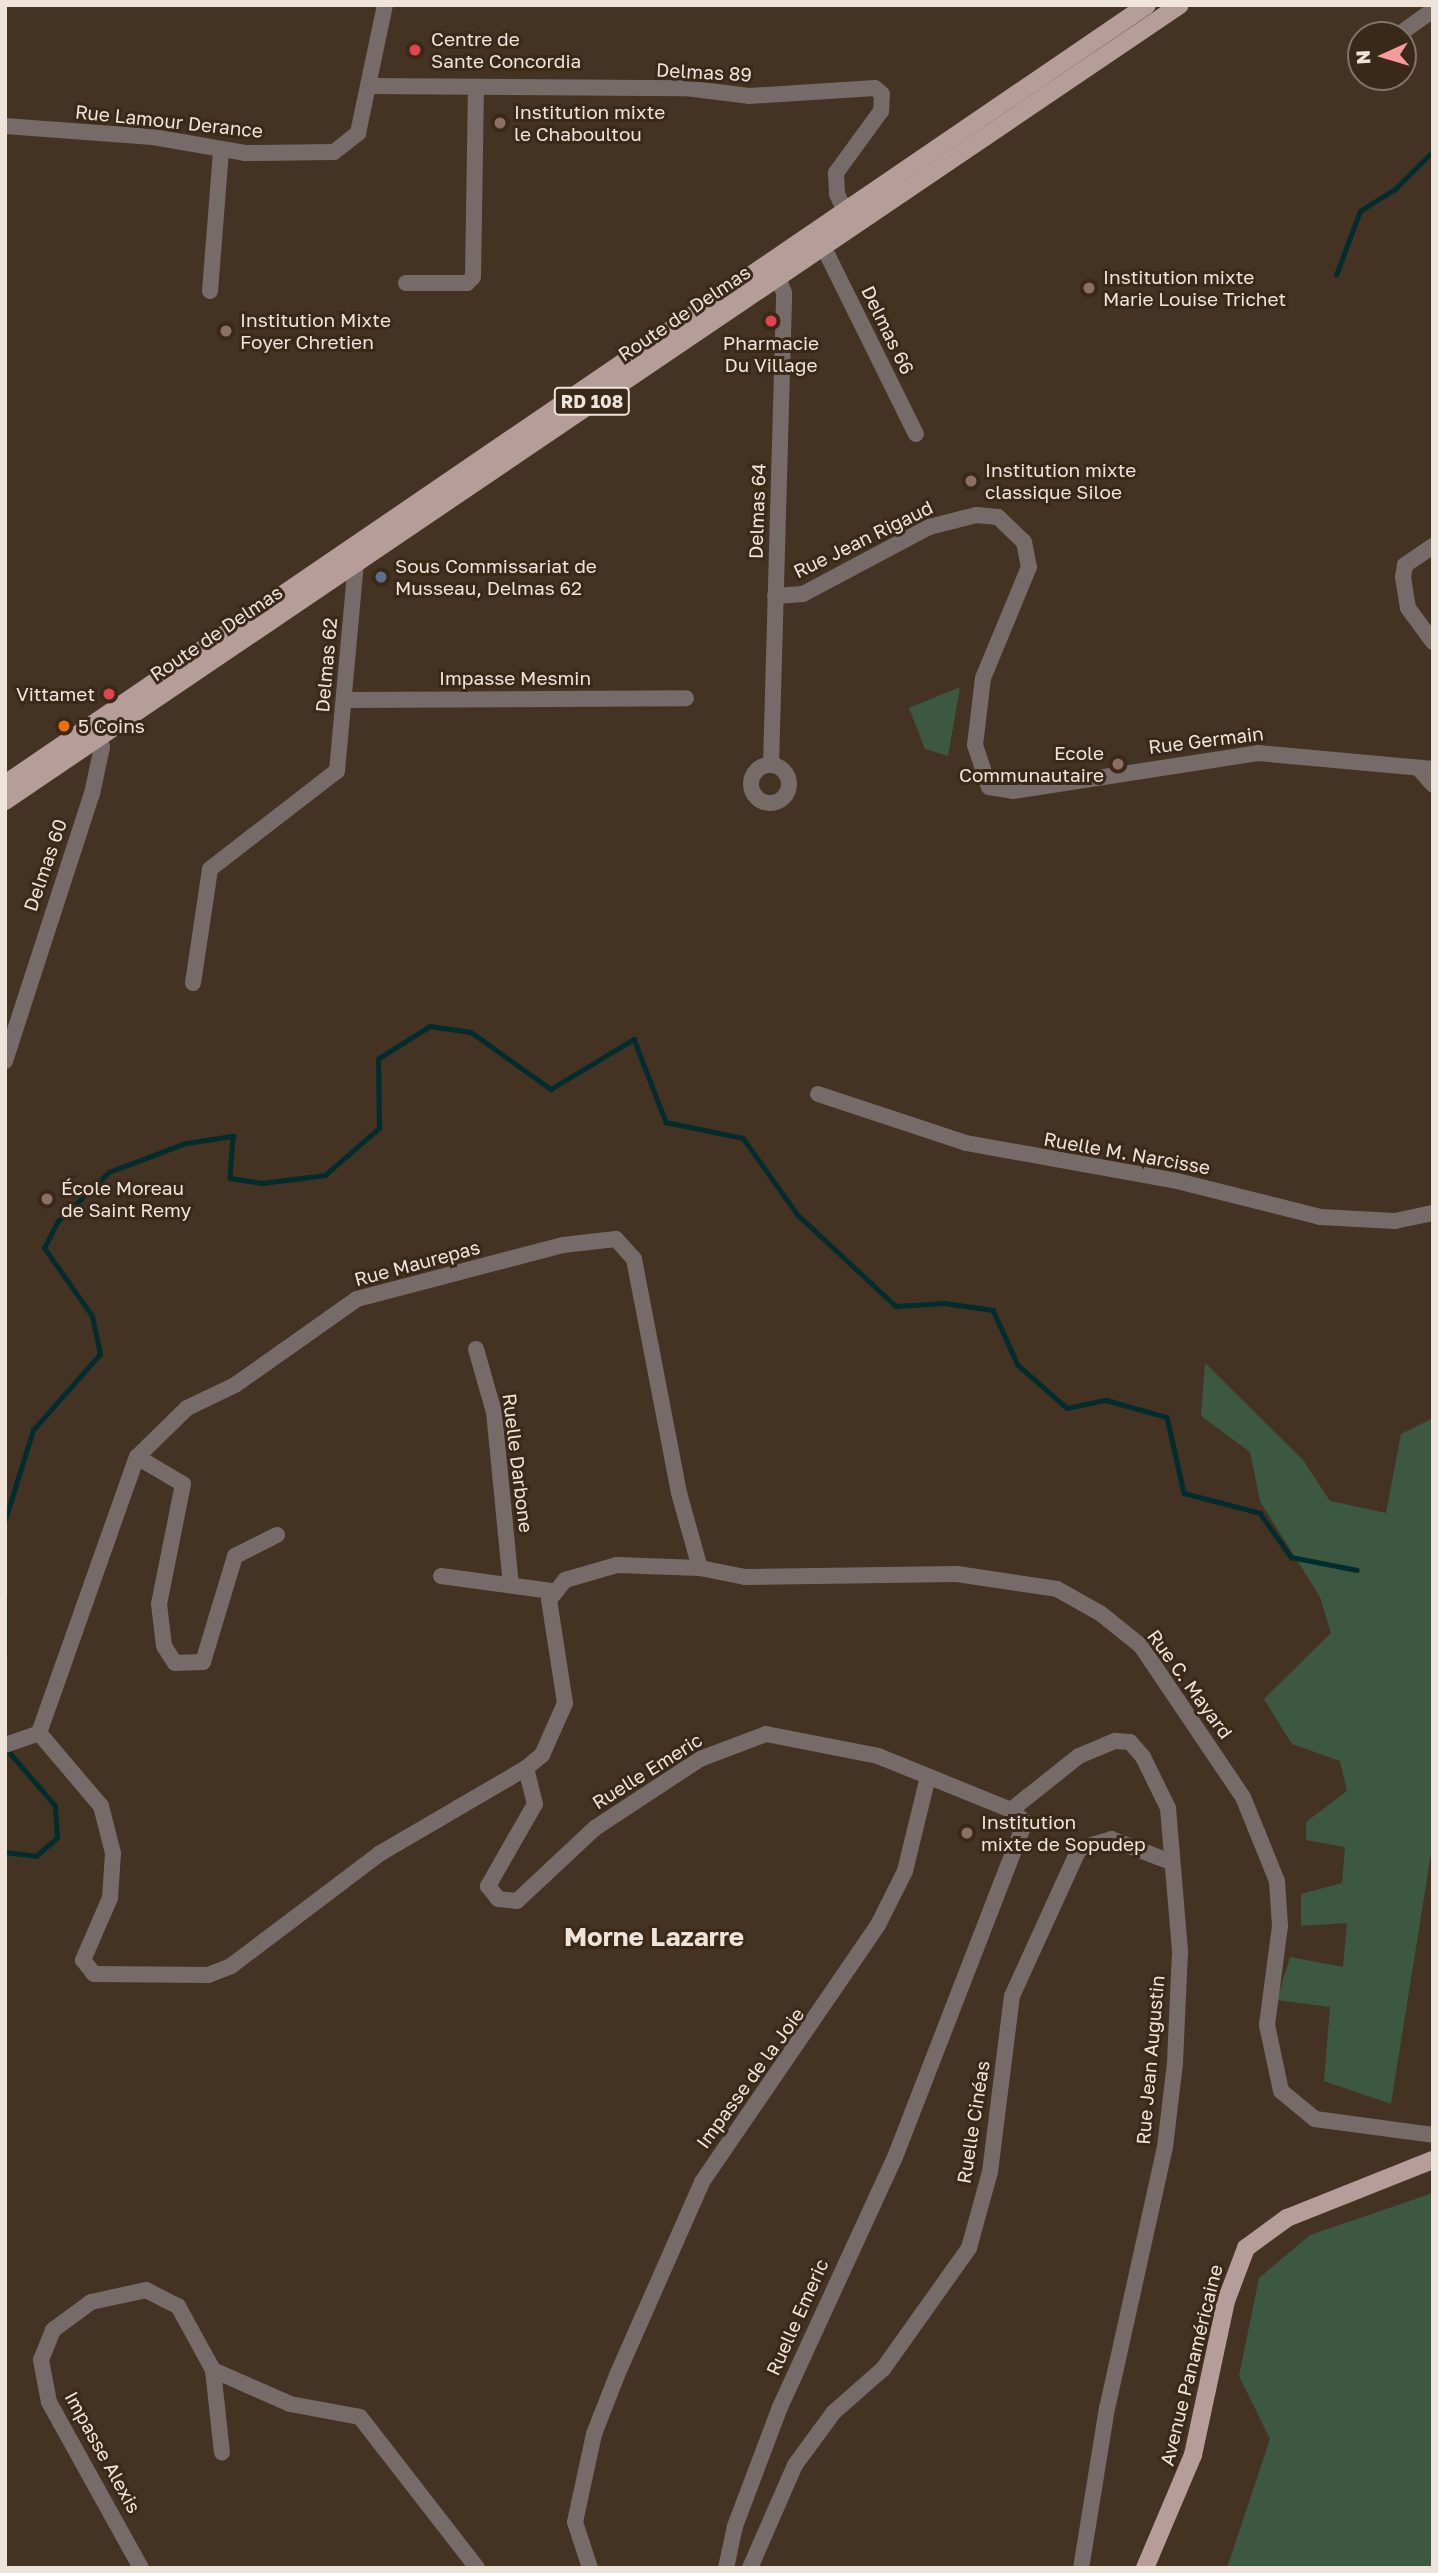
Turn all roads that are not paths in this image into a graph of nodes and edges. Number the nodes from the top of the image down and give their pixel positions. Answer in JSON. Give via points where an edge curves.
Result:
{"nodes":[{"id":1,"x":385,"y":5,"type":"edge"},
{"id":2,"x":1147,"y":5,"type":"edge"},
{"id":3,"x":1180,"y":5,"type":"edge"},
{"id":4,"x":1433,"y":10,"type":"edge"},
{"id":5,"x":1417,"y":21,"type":"edge"},
{"id":6,"x":370,"y":86,"type":"junction"},
{"id":7,"x":476,"y":88,"type":"junction"},
{"id":8,"x":5,"y":126,"type":"edge"},
{"id":9,"x":221,"y":151,"type":"junction"},
{"id":10,"x":848,"y":218,"type":"junction"},
{"id":11,"x":822,"y":244,"type":"junction"},
{"id":12,"x":775,"y":268,"type":"junction"},
{"id":13,"x":406,"y":283,"type":"dead end"},
{"id":14,"x":210,"y":291,"type":"dead end"},
{"id":15,"x":916,"y":434,"type":"dead end"},
{"id":16,"x":1433,"y":546,"type":"edge"},
{"id":17,"x":356,"y":563,"type":"junction"},
{"id":18,"x":775,"y":596,"type":"junction"},
{"id":19,"x":1433,"y":642,"type":"edge"},
{"id":20,"x":686,"y":698,"type":"dead end"},
{"id":21,"x":345,"y":700,"type":"junction"},
{"id":22,"x":97,"y":730,"type":"junction"},
{"id":23,"x":771,"y":765,"type":"dead end"},
{"id":24,"x":1427,"y":770,"type":"edge"},
{"id":25,"x":5,"y":784,"type":"edge"},
{"id":26,"x":1433,"y":785,"type":"edge"},
{"id":27,"x":997,"y":792,"type":"joint"},
{"id":28,"x":5,"y":800,"type":"edge"},
{"id":29,"x":193,"y":983,"type":"dead end"},
{"id":30,"x":5,"y":1061,"type":"edge"},
{"id":31,"x":818,"y":1094,"type":"dead end"},
{"id":32,"x":1433,"y":1213,"type":"edge"},
{"id":33,"x":476,"y":1349,"type":"dead end"},
{"id":34,"x":138,"y":1457,"type":"junction"},
{"id":35,"x":277,"y":1535,"type":"dead end"},
{"id":36,"x":700,"y":1568,"type":"junction"},
{"id":37,"x":442,"y":1576,"type":"dead end"},
{"id":38,"x":511,"y":1585,"type":"junction"},
{"id":39,"x":552,"y":1591,"type":"junction"},
{"id":40,"x":39,"y":1733,"type":"junction"},
{"id":41,"x":10,"y":1743,"type":"edge"},
{"id":42,"x":526,"y":1768,"type":"junction"},
{"id":43,"x":928,"y":1777,"type":"junction"},
{"id":44,"x":1012,"y":1810,"type":"junction"},
{"id":45,"x":1171,"y":1862,"type":"junction"},
{"id":46,"x":1433,"y":2134,"type":"edge"},
{"id":47,"x":1433,"y":2160,"type":"edge"},
{"id":48,"x":213,"y":2370,"type":"junction"},
{"id":49,"x":222,"y":2453,"type":"dead end"},
{"id":50,"x":141,"y":2568,"type":"edge"},
{"id":51,"x":477,"y":2568,"type":"edge"},
{"id":52,"x":590,"y":2568,"type":"edge"},
{"id":53,"x":726,"y":2568,"type":"edge"},
{"id":54,"x":750,"y":2568,"type":"edge"},
{"id":55,"x":1082,"y":2568,"type":"edge"},
{"id":56,"x":1145,"y":2568,"type":"edge"}],
"edges":[{"from":1,"to":6,"type":"street","name":"Rue Lamour Derance"},
{"from":2,"to":10,"type":"main road","name":"Route de Delmas","number":"RD 108"},
{"from":3,"to":10,"type":"main road","name":"Route de Delmas","number":"RD 108"},
{"from":4,"to":5,"type":"street"},
{"from":6,"to":7,"type":"street","name":"Delmas 89"},
{"from":6,"to":9,"type":"street","name":"Rue Lamour Derance","via":[[358,133],[345,148]]},
{"from":7,"to":10,"type":"street","name":"Delmas 89","via":[[685,88],[769,96],[875,88],[882,94],[881,111],[836,173]]},
{"from":7,"to":13,"type":"street","via":[[472,277],[467,283]]},
{"from":8,"to":9,"type":"street","name":"Rue Lamour Derance","via":[[153,137]]},
{"from":9,"to":14,"type":"street"},
{"from":10,"to":11,"type":"main road","name":"Route de Delmas","number":"RD 108"},
{"from":10,"to":12,"type":"main road","name":"Route de Delmas","number":"RD 108"},
{"from":11,"to":12,"type":"main road","name":"Route de Delmas","number":"RD 108"},
{"from":11,"to":15,"type":"street","name":"Delmas 66"},
{"from":12,"to":17,"type":"main road","name":"Route de Delmas","number":"RD 108"},
{"from":12,"to":18,"type":"street","name":"Delmas 64","via":[[784,293]]},
{"from":12,"to":22,"type":"main road","name":"Route de Delmas","number":"RD 108"},
{"from":16,"to":19,"type":"street","via":[[1405,565],[1403,577],[1408,608]]},
{"from":17,"to":21,"type":"street","name":"Delmas 62"},
{"from":17,"to":22,"type":"main road","name":"Route de Delmas","number":"RD 108"},
{"from":18,"to":23,"type":"street","name":"Delmas 64"},
{"from":18,"to":27,"type":"street","name":"Rue Jean Rigaud","via":[[803,594],[954,518],[998,517],[1026,545],[1027,580],[991,646],[983,678],[975,745],[980,773]]},
{"from":20,"to":21,"type":"street","name":"Impasse Mesmin"},
{"from":21,"to":29,"type":"street","name":"Delmas 62","via":[[337,771],[210,869]]},
{"from":22,"to":25,"type":"main road","name":"Route de Delmas","number":"RD 108"},
{"from":22,"to":28,"type":"main road","name":"Route de Delmas","number":"RD 108"},
{"from":22,"to":30,"type":"street","name":"Delmas 60","via":[[102,758],[92,794]]},
{"from":24,"to":26,"type":"street","name":"Rue Germain"},
{"from":24,"to":27,"type":"street","name":"Rue Germain","via":[[1258,753]]},
{"from":31,"to":32,"type":"street","name":"Ruelle M. Narcisse","via":[[966,1143],[1177,1181],[1320,1217],[1395,1221]]},
{"from":33,"to":38,"type":"street","name":"Ruelle Darbone","via":[[494,1412]]},
{"from":34,"to":35,"type":"street","via":[[183,1484],[159,1604],[163,1646],[175,1663],[203,1662],[235,1556]]},
{"from":34,"to":36,"type":"street","name":"Rue Maurepas","via":[[192,1404],[235,1385],[357,1299],[563,1245],[616,1239],[635,1259],[679,1493]]},
{"from":34,"to":40,"type":"street","name":"Rue Maurepas"},
{"from":36,"to":39,"type":"street","name":"Rue C. Mayard","via":[[617,1565],[565,1580]]},
{"from":36,"to":46,"type":"street","name":"Rue C. Mayard","via":[[745,1577],[957,1574],[1057,1589],[1100,1613],[1141,1646],[1243,1797],[1271,1862],[1280,1926],[1267,2025],[1281,2091],[1315,2119]]},
{"from":37,"to":38,"type":"street"},
{"from":38,"to":39,"type":"street"},
{"from":39,"to":42,"type":"street","via":[[549,1614],[565,1703],[542,1755]]},
{"from":40,"to":41,"type":"street"},
{"from":40,"to":42,"type":"street","via":[[101,1805],[113,1853],[110,1898],[83,1960],[94,1974],[208,1975],[232,1966],[379,1854]]},
{"from":42,"to":43,"type":"street","name":"Ruelle Emeric","via":[[535,1804],[488,1886],[498,1899],[517,1901],[595,1828],[700,1759],[765,1734],[878,1756]]},
{"from":43,"to":44,"type":"street","name":"Ruelle Emeric"},
{"from":43,"to":52,"type":"street","name":"Impasse de la Joie","via":[[905,1871],[878,1925],[702,2182],[617,2375],[594,2434],[575,2522]]},
{"from":44,"to":45,"type":"street","name":"Rue Jean Augustin","via":[[1079,1756],[1115,1741],[1130,1742],[1168,1808]]},
{"from":44,"to":53,"type":"street","name":"Ruelle Emeric","via":[[1025,1822],[1020,1844],[895,2157],[780,2407],[735,2526]]},
{"from":45,"to":54,"type":"street","name":"Ruelle Cinéas","via":[[1111,1839],[1079,1849],[1012,1996],[990,2172],[969,2248],[883,2369],[834,2412],[795,2465]]},
{"from":45,"to":55,"type":"street","name":"Rue Jean Augustin","via":[[1180,1952],[1165,2147],[1107,2408]]},
{"from":47,"to":56,"type":"main road","name":"Avenue Panaméricaine","via":[[1287,2218],[1246,2248],[1226,2301],[1193,2455]]},
{"from":48,"to":49,"type":"street"},
{"from":48,"to":50,"type":"street","name":"Impasse Alexis","via":[[178,2306],[146,2290],[91,2302],[45,2343],[49,2402]]},
{"from":48,"to":51,"type":"street","via":[[290,2404],[360,2417]]}]}
